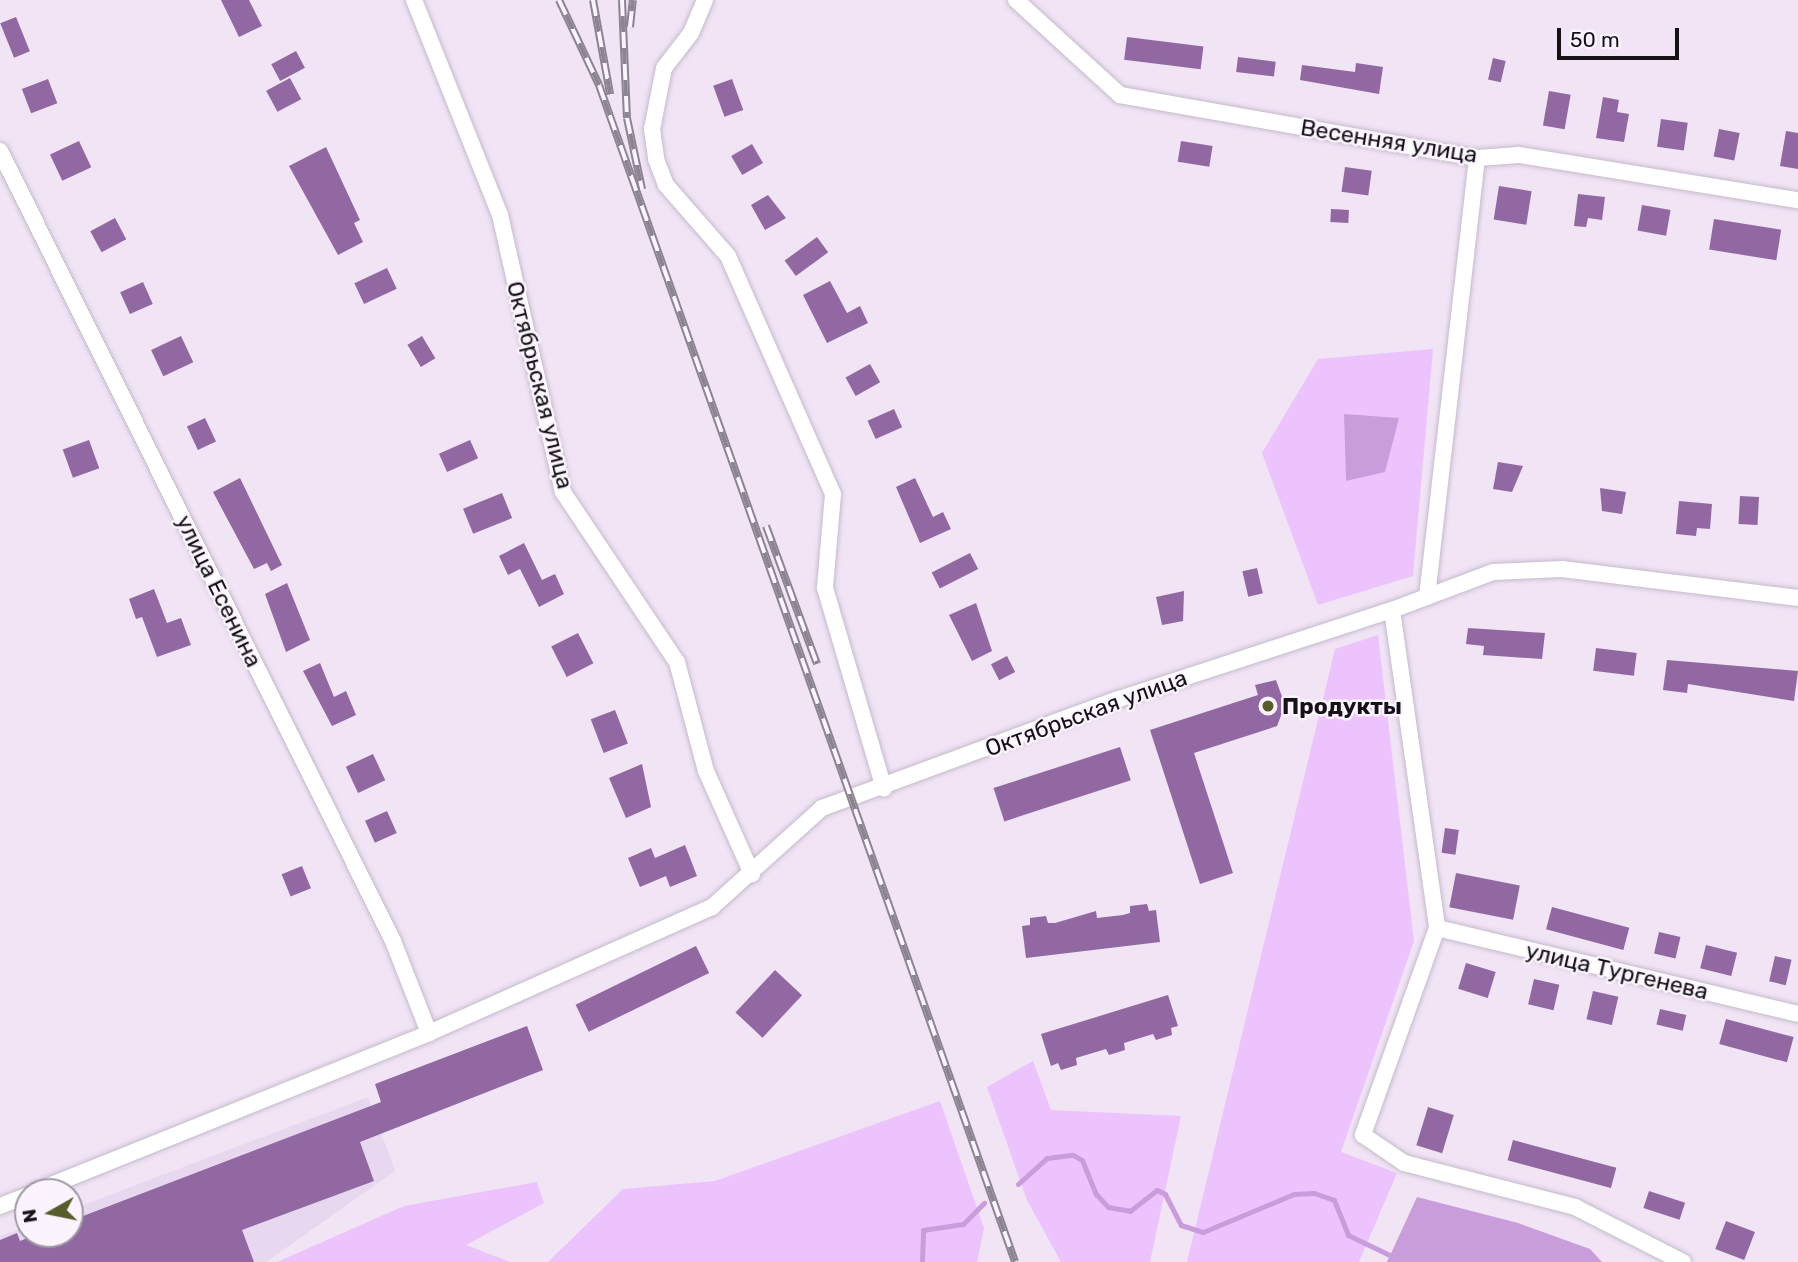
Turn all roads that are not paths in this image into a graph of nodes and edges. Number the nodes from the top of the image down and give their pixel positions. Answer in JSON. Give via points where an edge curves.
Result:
{"nodes":[{"id":1,"x":414,"y":0,"type":"edge"},
{"id":2,"x":705,"y":0,"type":"edge"},
{"id":3,"x":1016,"y":0,"type":"edge"},
{"id":4,"x":0,"y":151,"type":"edge"},
{"id":5,"x":1477,"y":158,"type":"junction"},
{"id":6,"x":1798,"y":200,"type":"edge"},
{"id":7,"x":1427,"y":597,"type":"junction"},
{"id":8,"x":1798,"y":598,"type":"edge"},
{"id":9,"x":1392,"y":610,"type":"junction"},
{"id":10,"x":884,"y":789,"type":"junction"},
{"id":11,"x":752,"y":874,"type":"junction"},
{"id":12,"x":1437,"y":928,"type":"junction"},
{"id":13,"x":1798,"y":1014,"type":"edge"},
{"id":14,"x":429,"y":1033,"type":"junction"},
{"id":15,"x":69,"y":1178,"type":"edge"},
{"id":16,"x":1683,"y":1262,"type":"edge"}],
"edges":[{"from":1,"to":11,"type":"street","name":"Октябрьская улица","via":[[500,215],[563,492],[677,662],[706,771]]},
{"from":2,"to":10,"type":"street","via":[[691,33],[664,68],[652,129],[656,159],[666,185],[727,256],[833,494],[825,588]]},
{"from":3,"to":5,"type":"street","name":"Весенняя улица","via":[[1120,95]]},
{"from":4,"to":14,"type":"street","name":"улица Есенина","via":[[393,941]]},
{"from":5,"to":6,"type":"street","name":"Весенняя улица","via":[[1519,155]]},
{"from":5,"to":7,"type":"street"},
{"from":7,"to":8,"type":"street","name":"Октябрьская улица","via":[[1493,572],[1562,569]]},
{"from":7,"to":9,"type":"street","name":"Октябрьская улица"},
{"from":9,"to":10,"type":"street","name":"Октябрьская улица","via":[[1119,699]]},
{"from":9,"to":12,"type":"street"},
{"from":10,"to":11,"type":"street","name":"Октябрьская улица","via":[[822,808]]},
{"from":11,"to":14,"type":"street","via":[[712,907]]},
{"from":12,"to":13,"type":"street","name":"улица Тургенева"},
{"from":12,"to":16,"type":"street","via":[[1363,1135],[1404,1163],[1575,1207]]},
{"from":14,"to":15,"type":"street"}]}
